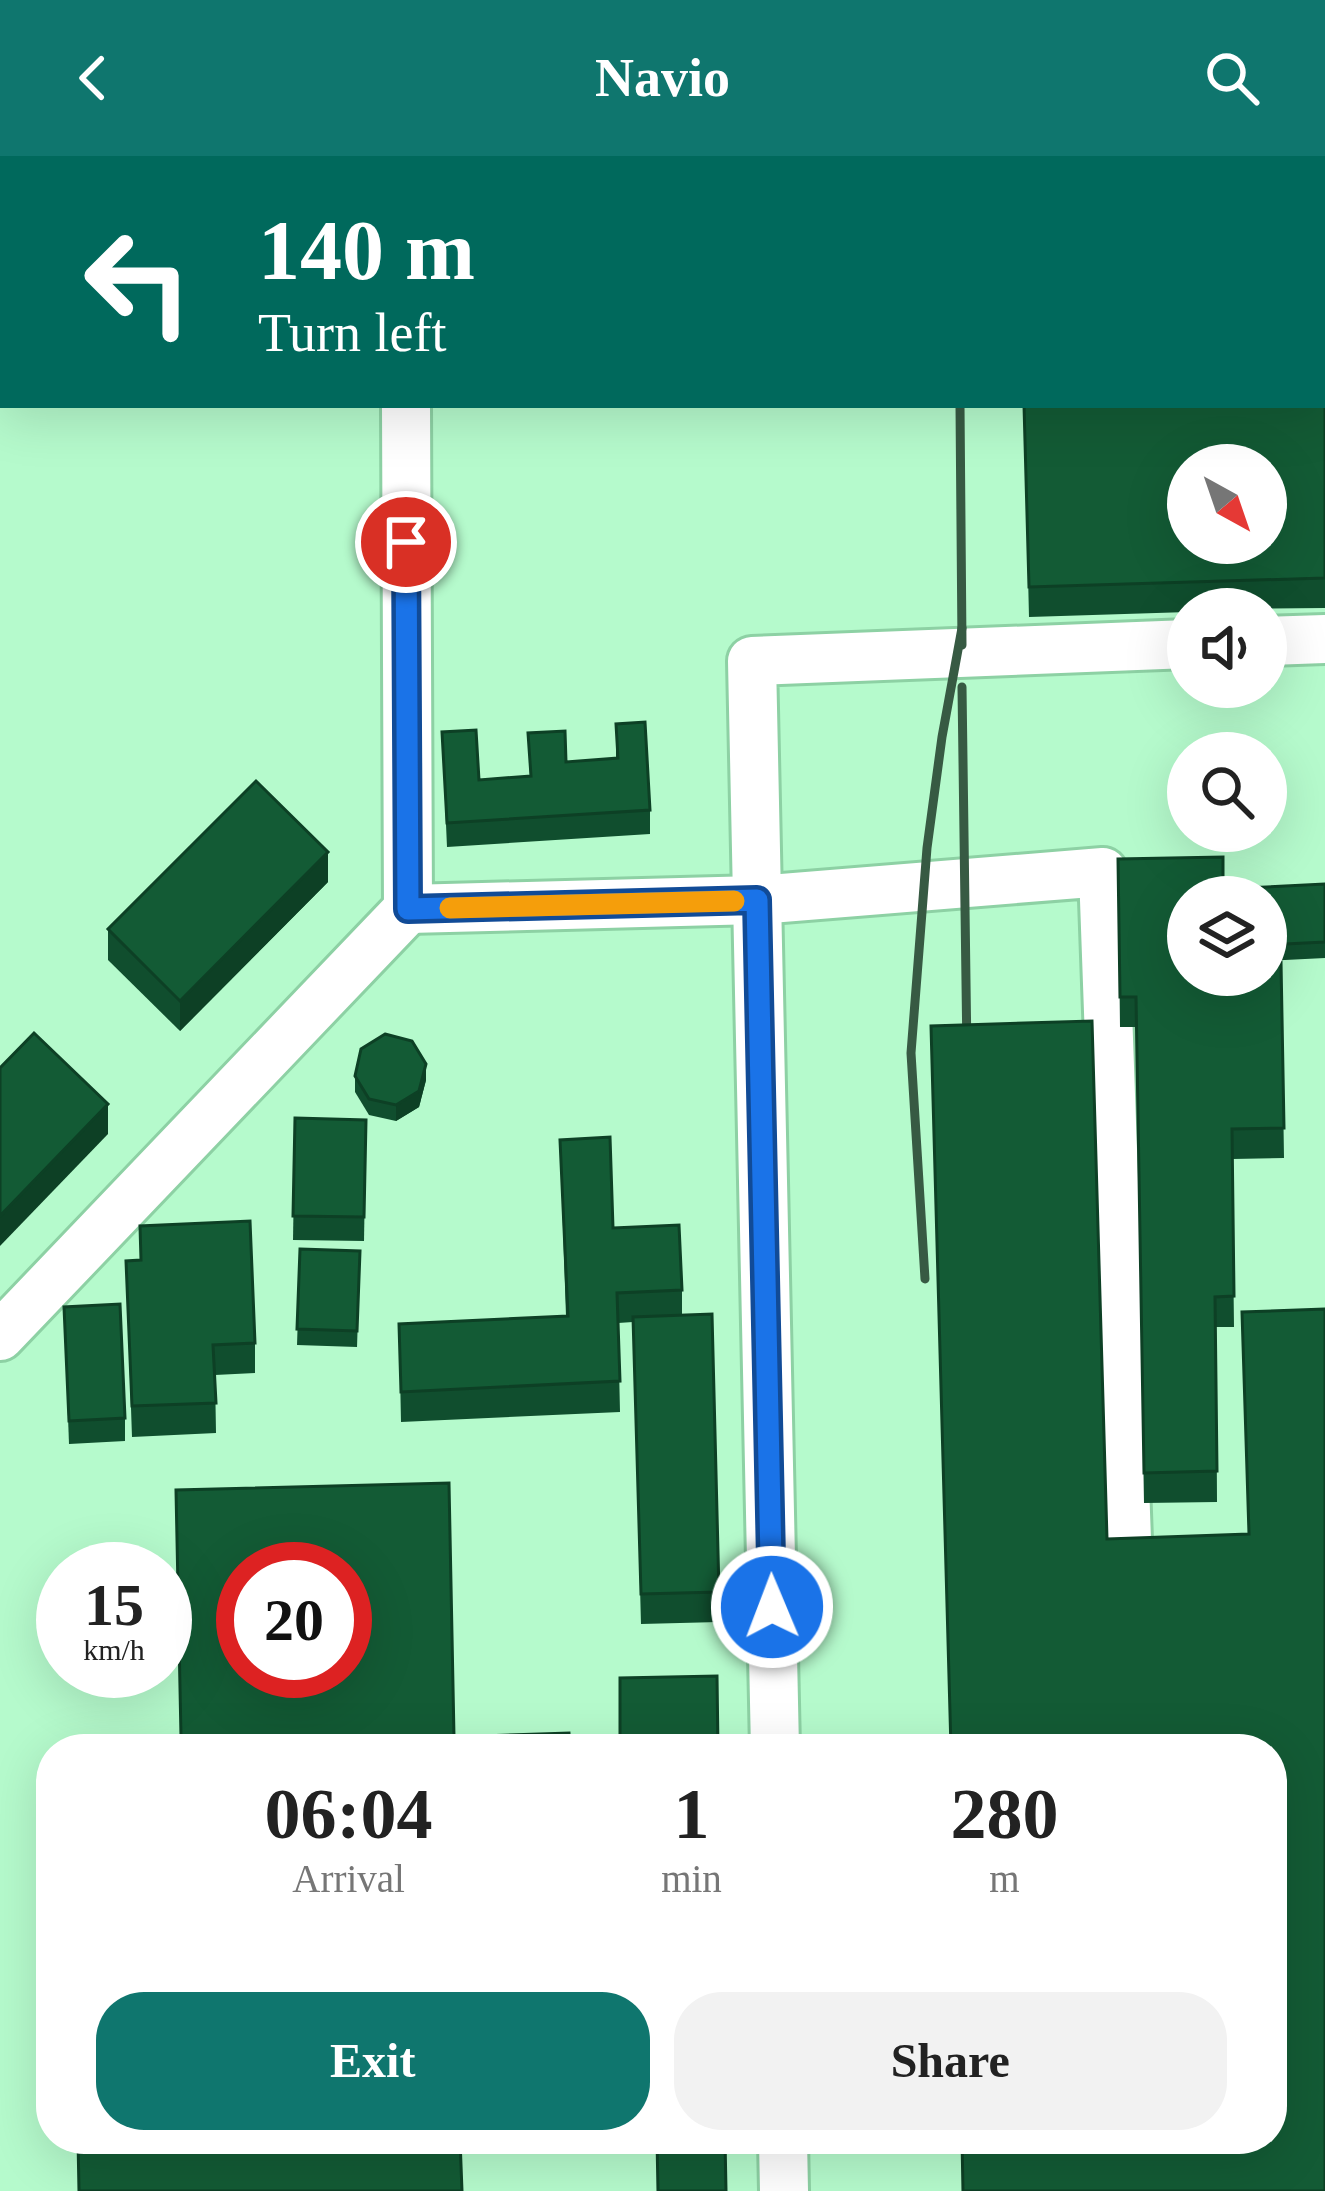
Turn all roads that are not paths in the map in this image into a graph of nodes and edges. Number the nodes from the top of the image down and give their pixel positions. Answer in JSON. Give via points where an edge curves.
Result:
{"nodes":[{"id":1,"x":406,"y":408,"type":"edge"},
{"id":2,"x":1325,"y":639,"type":"edge"},
{"id":3,"x":1287,"y":640,"type":"edge"},
{"id":4,"x":1167,"y":645,"type":"edge"},
{"id":5,"x":757,"y":900,"type":"junction"},
{"id":6,"x":408,"y":909,"type":"junction"},
{"id":7,"x":0,"y":1336,"type":"edge"},
{"id":8,"x":1128,"y":1568,"type":"edge"},
{"id":9,"x":775,"y":1734,"type":"edge"},
{"id":10,"x":783,"y":2154,"type":"edge"},
{"id":11,"x":784,"y":2191,"type":"edge"}],
"edges":[{"from":1,"to":6,"type":"lane"},
{"from":2,"to":3,"type":"lane"},
{"from":4,"to":5,"type":"lane","via":[[752,661]]},
{"from":5,"to":6,"type":"lane"},
{"from":5,"to":8,"type":"lane","via":[[1103,872]]},
{"from":5,"to":9,"type":"lane"},
{"from":6,"to":7,"type":"lane"},
{"from":10,"to":11,"type":"lane"}]}
